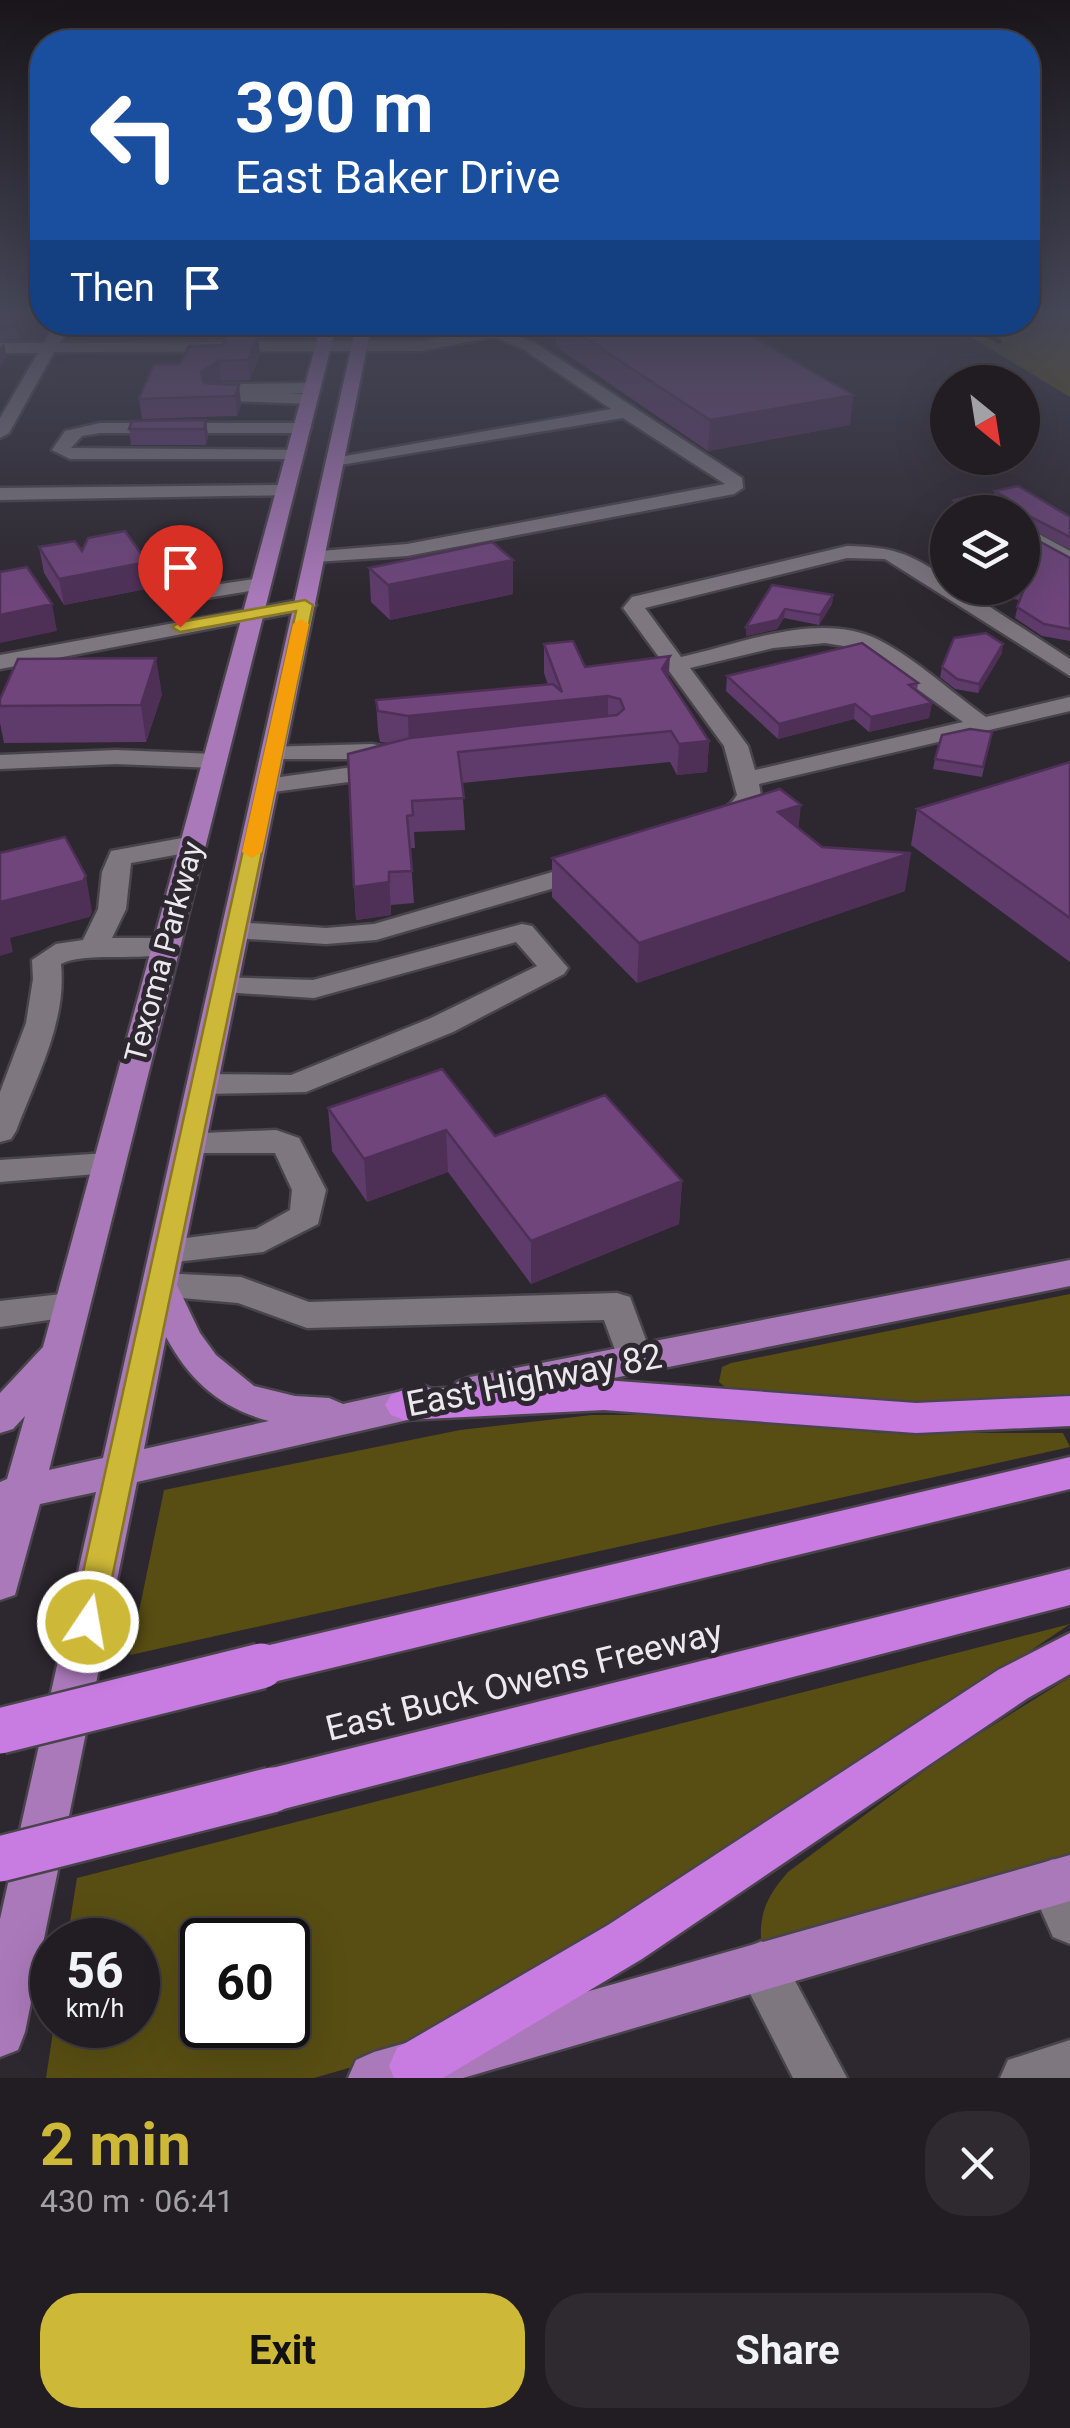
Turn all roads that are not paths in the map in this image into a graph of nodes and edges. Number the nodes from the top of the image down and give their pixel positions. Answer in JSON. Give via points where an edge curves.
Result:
{"nodes":[{"id":1,"x":15,"y":407,"type":"edge"},
{"id":2,"x":307,"y":407,"type":"edge"},
{"id":3,"x":346,"y":407,"type":"edge"},
{"id":4,"x":619,"y":407,"type":"edge"},
{"id":5,"x":626,"y":412,"type":"junction"},
{"id":6,"x":244,"y":428,"type":"junction"},
{"id":7,"x":0,"y":433,"type":"edge"},
{"id":8,"x":234,"y":454,"type":"junction"},
{"id":9,"x":74,"y":461,"type":"junction"},
{"id":10,"x":293,"y":461,"type":"junction"},
{"id":11,"x":334,"y":463,"type":"junction"},
{"id":12,"x":249,"y":472,"type":"dead end"},
{"id":13,"x":0,"y":494,"type":"edge"},
{"id":14,"x":57,"y":494,"type":"junction"},
{"id":15,"x":1040,"y":542,"type":"edge"},
{"id":16,"x":315,"y":556,"type":"junction"},
{"id":17,"x":1070,"y":560,"type":"edge"},
{"id":18,"x":261,"y":584,"type":"junction"},
{"id":19,"x":194,"y":594,"type":"dead end"},
{"id":20,"x":305,"y":605,"type":"junction"},
{"id":21,"x":254,"y":613,"type":"junction"},
{"id":22,"x":0,"y":662,"type":"edge"},
{"id":23,"x":674,"y":666,"type":"junction"},
{"id":24,"x":1070,"y":669,"type":"edge"},
{"id":25,"x":1070,"y":704,"type":"edge"},
{"id":26,"x":982,"y":725,"type":"junction"},
{"id":27,"x":274,"y":752,"type":"junction"},
{"id":28,"x":215,"y":761,"type":"junction"},
{"id":29,"x":0,"y":762,"type":"edge"},
{"id":30,"x":745,"y":780,"type":"junction"},
{"id":31,"x":266,"y":786,"type":"junction"},
{"id":32,"x":686,"y":840,"type":"edge"},
{"id":33,"x":193,"y":844,"type":"junction"},
{"id":34,"x":614,"y":862,"type":"edge"},
{"id":35,"x":236,"y":930,"type":"junction"},
{"id":36,"x":166,"y":946,"type":"junction"},
{"id":37,"x":93,"y":948,"type":"junction"},
{"id":38,"x":224,"y":983,"type":"junction"},
{"id":39,"x":202,"y":1084,"type":"junction"},
{"id":40,"x":0,"y":1132,"type":"edge"},
{"id":41,"x":190,"y":1142,"type":"junction"},
{"id":42,"x":108,"y":1164,"type":"junction"},
{"id":43,"x":0,"y":1172,"type":"edge"},
{"id":44,"x":163,"y":1269,"type":"junction"},
{"id":45,"x":1070,"y":1272,"type":"edge"},
{"id":46,"x":70,"y":1306,"type":"junction"},
{"id":47,"x":0,"y":1314,"type":"edge"},
{"id":48,"x":58,"y":1352,"type":"junction"},
{"id":49,"x":635,"y":1359,"type":"junction"},
{"id":50,"x":388,"y":1409,"type":"junction"},
{"id":51,"x":1070,"y":1411,"type":"edge"},
{"id":52,"x":0,"y":1418,"type":"edge"},
{"id":53,"x":1070,"y":1472,"type":"edge"},
{"id":54,"x":119,"y":1473,"type":"junction"},
{"id":55,"x":12,"y":1494,"type":"edge"},
{"id":56,"x":0,"y":1582,"type":"edge"},
{"id":57,"x":1070,"y":1587,"type":"edge"},
{"id":58,"x":1070,"y":1652,"type":"edge"},
{"id":59,"x":0,"y":1731,"type":"edge"},
{"id":60,"x":0,"y":1860,"type":"edge"},
{"id":61,"x":1064,"y":1894,"type":"edge"},
{"id":62,"x":761,"y":1966,"type":"junction"},
{"id":63,"x":0,"y":2032,"type":"edge"},
{"id":64,"x":1070,"y":2066,"type":"edge"},
{"id":65,"x":394,"y":2072,"type":"edge"},
{"id":66,"x":821,"y":2078,"type":"edge"},
{"id":67,"x":1026,"y":2078,"type":"edge"}],
"edges":[{"from":1,"to":7,"type":"street"},
{"from":2,"to":10,"type":"main road","name":"Texoma Parkway"},
{"from":3,"to":11,"type":"main road","name":"Texoma Parkway"},
{"from":4,"to":5,"type":"street"},
{"from":5,"to":11,"type":"street"},
{"from":5,"to":16,"type":"street","via":[[734,488],[407,550]]},
{"from":6,"to":8,"type":"street"},
{"from":6,"to":9,"type":"street","via":[[75,432],[61,450]]},
{"from":6,"to":10,"type":"street"},
{"from":8,"to":9,"type":"street","via":[[219,466]]},
{"from":8,"to":10,"type":"street"},
{"from":9,"to":14,"type":"street"},
{"from":10,"to":12,"type":"street"},
{"from":10,"to":14,"type":"street"},
{"from":10,"to":18,"type":"main road","name":"Texoma Parkway"},
{"from":11,"to":16,"type":"main road","name":"Texoma Parkway"},
{"from":13,"to":14,"type":"street"},
{"from":15,"to":17,"type":"street"},
{"from":16,"to":20,"type":"main road","name":"Texoma Parkway"},
{"from":18,"to":19,"type":"street"},
{"from":18,"to":21,"type":"main road","name":"Texoma Parkway"},
{"from":20,"to":21,"type":"street"},
{"from":20,"to":27,"type":"main road","name":"Texoma Parkway"},
{"from":21,"to":22,"type":"street","via":[[138,628]]},
{"from":21,"to":28,"type":"main road","name":"Texoma Parkway"},
{"from":23,"to":24,"type":"street","via":[[634,608],[639,601],[870,551],[904,559]]},
{"from":23,"to":26,"type":"street","via":[[816,636],[851,636]]},
{"from":23,"to":30,"type":"street","via":[[736,746]]},
{"from":25,"to":26,"type":"street"},
{"from":26,"to":30,"type":"street"},
{"from":27,"to":31,"type":"main road","name":"Texoma Parkway"},
{"from":27,"to":31,"type":"street","via":[[418,758]]},
{"from":28,"to":29,"type":"street"},
{"from":28,"to":33,"type":"main road","name":"Texoma Parkway"},
{"from":30,"to":32,"type":"street","via":[[749,795],[740,811]]},
{"from":31,"to":35,"type":"main road","name":"Texoma Parkway"},
{"from":33,"to":36,"type":"main road","name":"Texoma Parkway"},
{"from":33,"to":37,"type":"street","via":[[120,857],[111,874],[108,920]]},
{"from":34,"to":35,"type":"street","via":[[376,932]]},
{"from":35,"to":38,"type":"main road","name":"Texoma Parkway"},
{"from":36,"to":37,"type":"street"},
{"from":36,"to":42,"type":"main road","name":"Texoma Parkway"},
{"from":37,"to":40,"type":"street","via":[[46,960],[46,1000]]},
{"from":38,"to":39,"type":"main road","name":"Texoma Parkway"},
{"from":38,"to":39,"type":"street","via":[[314,989],[522,932],[554,968],[442,1026],[296,1085]]},
{"from":39,"to":41,"type":"main road","name":"Texoma Parkway"},
{"from":41,"to":44,"type":"main road","name":"Texoma Parkway"},
{"from":41,"to":44,"type":"street","via":[[288,1146],[309,1190],[306,1216],[263,1240]]},
{"from":42,"to":43,"type":"street"},
{"from":42,"to":46,"type":"main road","name":"Texoma Parkway"},
{"from":44,"to":49,"type":"street","via":[[306,1315],[616,1306]]},
{"from":44,"to":50,"type":"main road","via":[[176,1328],[224,1388],[306,1414]]},
{"from":44,"to":54,"type":"main road","name":"Texoma Parkway"},
{"from":45,"to":49,"type":"main road","name":"East Highway 82"},
{"from":46,"to":47,"type":"street"},
{"from":46,"to":48,"type":"main road","name":"Texoma Parkway"},
{"from":48,"to":52,"type":"main road"},
{"from":48,"to":55,"type":"main road","name":"Texoma Parkway"},
{"from":49,"to":50,"type":"main road","name":"East Highway 82"},
{"from":50,"to":51,"type":"highway","via":[[604,1395],[916,1418]]},
{"from":50,"to":54,"type":"main road","name":"East Highway 82"},
{"from":53,"to":59,"type":"highway","bridge":true},
{"from":54,"to":55,"type":"main road","name":"East Highway 82"},
{"from":54,"to":63,"type":"main road","name":"Texoma Parkway"},
{"from":55,"to":56,"type":"main road","name":"Texoma Parkway"},
{"from":57,"to":60,"type":"highway","name":"East Buck Owens Freeway","bridge":true},
{"from":58,"to":65,"type":"highway","via":[[625,1942]]},
{"from":61,"to":62,"type":"main road"},
{"from":62,"to":65,"type":"main road"},
{"from":62,"to":66,"type":"street"},
{"from":64,"to":67,"type":"street"}]}
